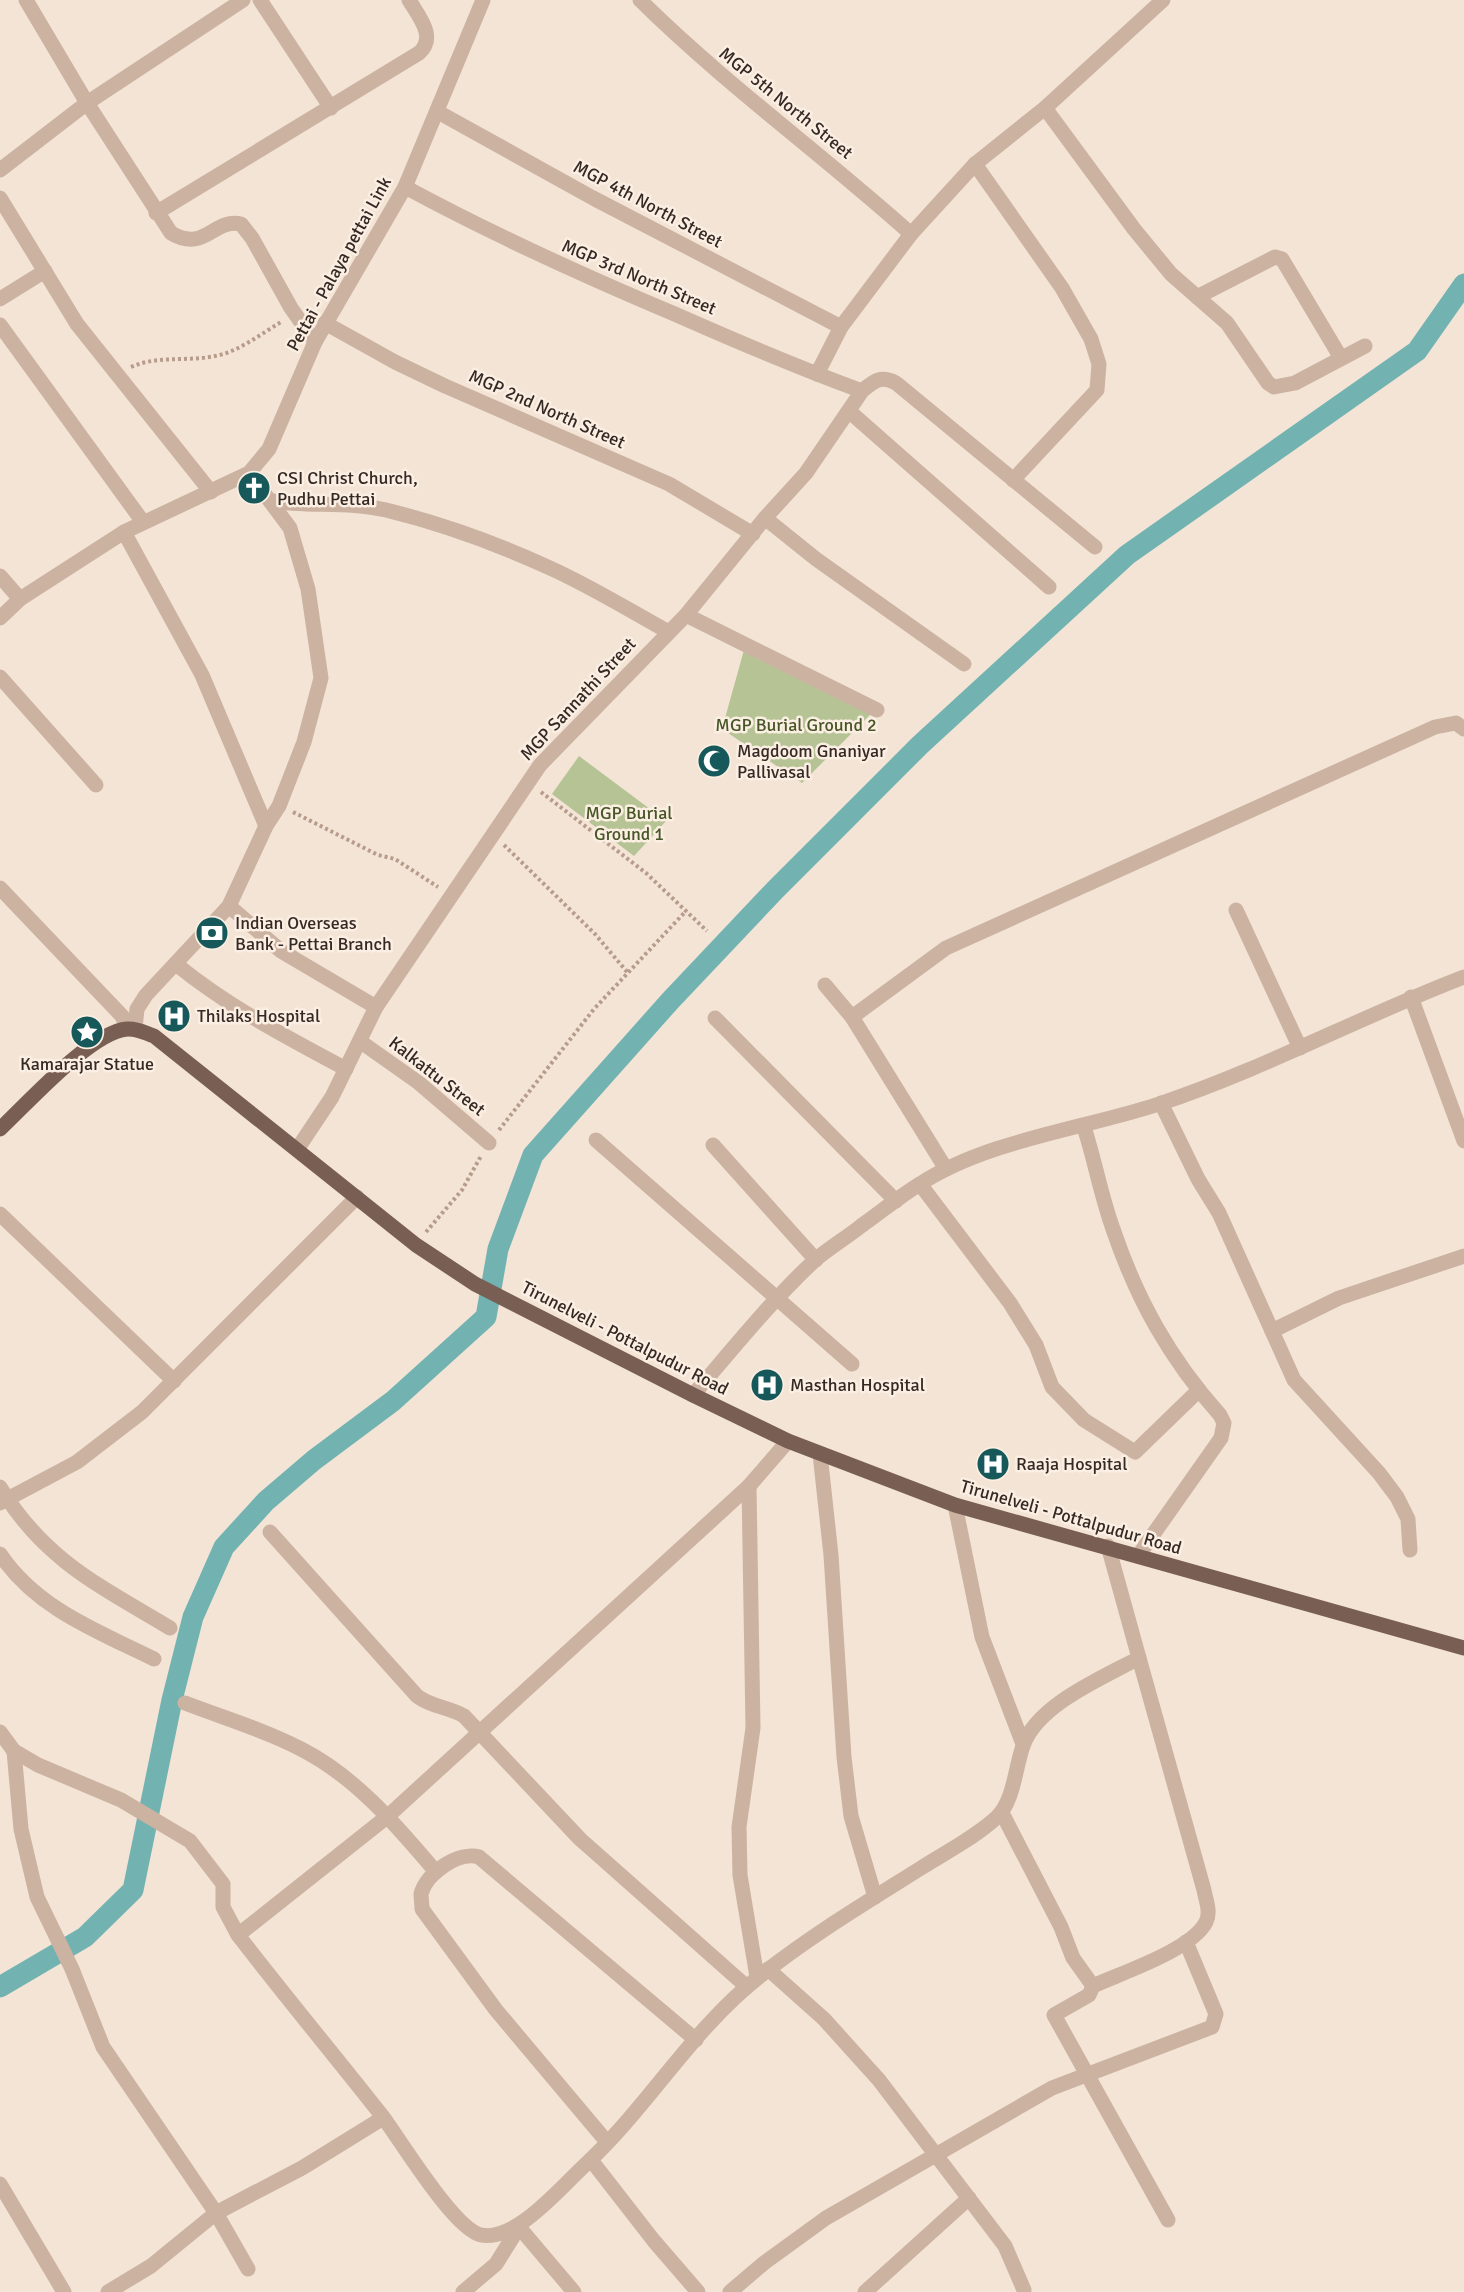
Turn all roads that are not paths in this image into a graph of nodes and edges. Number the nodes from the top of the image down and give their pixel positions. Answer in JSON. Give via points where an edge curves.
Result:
{"nodes":[{"id":1,"x":26,"y":0,"type":"edge"},
{"id":2,"x":243,"y":0,"type":"edge"},
{"id":3,"x":260,"y":0,"type":"edge"},
{"id":4,"x":409,"y":0,"type":"edge"},
{"id":5,"x":483,"y":0,"type":"edge"},
{"id":6,"x":640,"y":0,"type":"edge"},
{"id":7,"x":1163,"y":0,"type":"edge"},
{"id":8,"x":87,"y":103,"type":"junction"},
{"id":9,"x":331,"y":108,"type":"junction"},
{"id":10,"x":1045,"y":108,"type":"junction"},
{"id":11,"x":438,"y":112,"type":"junction"},
{"id":12,"x":975,"y":164,"type":"junction"},
{"id":13,"x":0,"y":170,"type":"edge"},
{"id":14,"x":405,"y":187,"type":"junction"},
{"id":15,"x":0,"y":198,"type":"edge"},
{"id":16,"x":156,"y":213,"type":"junction"},
{"id":17,"x":911,"y":234,"type":"junction"},
{"id":18,"x":45,"y":271,"type":"junction"},
{"id":19,"x":1197,"y":297,"type":"junction"},
{"id":20,"x":0,"y":299,"type":"edge"},
{"id":21,"x":325,"y":323,"type":"junction"},
{"id":22,"x":0,"y":325,"type":"edge"},
{"id":23,"x":841,"y":327,"type":"junction"},
{"id":24,"x":315,"y":342,"type":"junction"},
{"id":25,"x":1365,"y":346,"type":"dead end"},
{"id":26,"x":1341,"y":357,"type":"junction"},
{"id":27,"x":817,"y":374,"type":"junction"},
{"id":28,"x":862,"y":391,"type":"junction"},
{"id":29,"x":850,"y":412,"type":"junction"},
{"id":30,"x":249,"y":473,"type":"junction"},
{"id":31,"x":1013,"y":480,"type":"junction"},
{"id":32,"x":211,"y":492,"type":"junction"},
{"id":33,"x":272,"y":501,"type":"junction"},
{"id":34,"x":765,"y":518,"type":"junction"},
{"id":35,"x":143,"y":522,"type":"junction"},
{"id":36,"x":124,"y":532,"type":"junction"},
{"id":37,"x":753,"y":534,"type":"junction"},
{"id":38,"x":1095,"y":547,"type":"dead end"},
{"id":39,"x":0,"y":576,"type":"edge"},
{"id":40,"x":1049,"y":587,"type":"dead end"},
{"id":41,"x":20,"y":599,"type":"junction"},
{"id":42,"x":686,"y":615,"type":"junction"},
{"id":43,"x":0,"y":618,"type":"edge"},
{"id":44,"x":667,"y":631,"type":"junction"},
{"id":45,"x":964,"y":664,"type":"dead end"},
{"id":46,"x":0,"y":677,"type":"edge"},
{"id":47,"x":877,"y":710,"type":"dead end"},
{"id":48,"x":1464,"y":729,"type":"edge"},
{"id":49,"x":96,"y":785,"type":"dead end"},
{"id":50,"x":266,"y":826,"type":"junction"},
{"id":51,"x":0,"y":888,"type":"edge"},
{"id":52,"x":229,"y":906,"type":"junction"},
{"id":53,"x":1236,"y":910,"type":"dead end"},
{"id":54,"x":177,"y":965,"type":"junction"},
{"id":55,"x":1464,"y":977,"type":"edge"},
{"id":56,"x":825,"y":985,"type":"dead end"},
{"id":57,"x":1411,"y":997,"type":"junction"},
{"id":58,"x":376,"y":1007,"type":"junction"},
{"id":59,"x":852,"y":1017,"type":"junction"},
{"id":60,"x":715,"y":1018,"type":"dead end"},
{"id":61,"x":132,"y":1029,"type":"junction"},
{"id":62,"x":361,"y":1042,"type":"junction"},
{"id":63,"x":1300,"y":1048,"type":"junction"},
{"id":64,"x":346,"y":1069,"type":"junction"},
{"id":65,"x":1161,"y":1103,"type":"junction"},
{"id":66,"x":1084,"y":1127,"type":"junction"},
{"id":67,"x":0,"y":1129,"type":"edge"},
{"id":68,"x":596,"y":1140,"type":"dead end"},
{"id":69,"x":1464,"y":1141,"type":"edge"},
{"id":70,"x":489,"y":1143,"type":"road end"},
{"id":71,"x":713,"y":1145,"type":"dead end"},
{"id":72,"x":298,"y":1148,"type":"junction"},
{"id":73,"x":946,"y":1169,"type":"junction"},
{"id":74,"x":920,"y":1184,"type":"junction"},
{"id":75,"x":357,"y":1197,"type":"junction"},
{"id":76,"x":896,"y":1201,"type":"junction"},
{"id":77,"x":0,"y":1214,"type":"edge"},
{"id":78,"x":1464,"y":1256,"type":"edge"},
{"id":79,"x":816,"y":1260,"type":"junction"},
{"id":80,"x":778,"y":1298,"type":"junction"},
{"id":81,"x":1272,"y":1331,"type":"junction"},
{"id":82,"x":852,"y":1364,"type":"dead end"},
{"id":83,"x":174,"y":1381,"type":"junction"},
{"id":84,"x":1199,"y":1390,"type":"junction"},
{"id":85,"x":693,"y":1395,"type":"junction"},
{"id":86,"x":788,"y":1441,"type":"junction"},
{"id":87,"x":820,"y":1454,"type":"junction"},
{"id":88,"x":749,"y":1486,"type":"junction"},
{"id":89,"x":3,"y":1497,"type":"edge"},
{"id":90,"x":955,"y":1505,"type":"junction"},
{"id":91,"x":270,"y":1532,"type":"dead end"},
{"id":92,"x":1107,"y":1546,"type":"junction"},
{"id":93,"x":1410,"y":1550,"type":"dead end"},
{"id":94,"x":0,"y":1554,"type":"edge"},
{"id":95,"x":1138,"y":1556,"type":"junction"},
{"id":96,"x":170,"y":1628,"type":"dead end"},
{"id":97,"x":1464,"y":1648,"type":"edge"},
{"id":98,"x":1139,"y":1658,"type":"junction"},
{"id":99,"x":154,"y":1659,"type":"dead end"},
{"id":100,"x":186,"y":1703,"type":"dead end"},
{"id":101,"x":0,"y":1732,"type":"edge"},
{"id":102,"x":480,"y":1734,"type":"junction"},
{"id":103,"x":1023,"y":1744,"type":"junction"},
{"id":104,"x":14,"y":1751,"type":"junction"},
{"id":105,"x":1002,"y":1813,"type":"junction"},
{"id":106,"x":388,"y":1816,"type":"junction"},
{"id":107,"x":435,"y":1872,"type":"junction"},
{"id":108,"x":875,"y":1897,"type":"junction"},
{"id":109,"x":238,"y":1935,"type":"junction"},
{"id":110,"x":1186,"y":1942,"type":"junction"},
{"id":111,"x":757,"y":1978,"type":"junction"},
{"id":112,"x":1093,"y":1986,"type":"junction"},
{"id":113,"x":696,"y":2040,"type":"junction"},
{"id":114,"x":1088,"y":2074,"type":"junction"},
{"id":115,"x":383,"y":2118,"type":"junction"},
{"id":116,"x":607,"y":2142,"type":"junction"},
{"id":117,"x":936,"y":2157,"type":"junction"},
{"id":118,"x":591,"y":2160,"type":"junction"},
{"id":119,"x":0,"y":2184,"type":"edge"},
{"id":120,"x":969,"y":2198,"type":"junction"},
{"id":121,"x":216,"y":2213,"type":"junction"},
{"id":122,"x":1168,"y":2220,"type":"dead end"},
{"id":123,"x":519,"y":2227,"type":"junction"},
{"id":124,"x":248,"y":2269,"type":"dead end"},
{"id":125,"x":1024,"y":2290,"type":"dead end"},
{"id":126,"x":63,"y":2292,"type":"edge"},
{"id":127,"x":108,"y":2292,"type":"edge"},
{"id":128,"x":463,"y":2292,"type":"edge"},
{"id":129,"x":574,"y":2292,"type":"edge"},
{"id":130,"x":698,"y":2292,"type":"edge"},
{"id":131,"x":730,"y":2292,"type":"edge"},
{"id":132,"x":866,"y":2292,"type":"edge"}],
"edges":[{"from":1,"to":8,"type":"street"},
{"from":2,"to":8,"type":"street"},
{"from":3,"to":9,"type":"street"},
{"from":4,"to":9,"type":"street","via":[[425,27],[426,46]]},
{"from":5,"to":11,"type":"street","name":"Pettai - Palaya pettai Link"},
{"from":6,"to":17,"type":"street","name":"MGP 5th North Street","via":[[693,52]]},
{"from":7,"to":10,"type":"street"},
{"from":8,"to":13,"type":"street"},
{"from":8,"to":16,"type":"street"},
{"from":9,"to":16,"type":"street"},
{"from":10,"to":12,"type":"street"},
{"from":10,"to":19,"type":"street","via":[[1134,230],[1171,274]]},
{"from":11,"to":14,"type":"street","name":"Pettai - Palaya pettai Link"},
{"from":11,"to":23,"type":"street","name":"MGP 4th North Street"},
{"from":12,"to":17,"type":"street"},
{"from":12,"to":31,"type":"street","via":[[1062,288],[1091,339],[1099,364],[1097,390]]},
{"from":14,"to":21,"type":"street","name":"Pettai - Palaya pettai Link"},
{"from":14,"to":27,"type":"street","name":"MGP 3rd North Street","via":[[565,267]]},
{"from":15,"to":18,"type":"street"},
{"from":16,"to":24,"type":"street","via":[[171,233],[183,240],[241,224]]},
{"from":17,"to":23,"type":"street"},
{"from":18,"to":20,"type":"street"},
{"from":18,"to":32,"type":"street","via":[[77,324]]},
{"from":19,"to":26,"type":"street","via":[[1227,323],[1274,387],[1294,383]]},
{"from":19,"to":26,"type":"street","via":[[1275,257],[1282,259]]},
{"from":21,"to":24,"type":"street","name":"Pettai - Palaya pettai Link"},
{"from":21,"to":37,"type":"street","name":"MGP 2nd North Street","via":[[445,386],[669,483]]},
{"from":22,"to":35,"type":"street"},
{"from":23,"to":27,"type":"street"},
{"from":24,"to":30,"type":"street","name":"Pettai - Palaya pettai Link","via":[[269,449]]},
{"from":25,"to":26,"type":"street"},
{"from":27,"to":28,"type":"street","name":"MGP 3rd North Street"},
{"from":28,"to":29,"type":"street","name":"MGP Sannathi Street"},
{"from":28,"to":31,"type":"street","via":[[874,380],[887,378],[896,383]]},
{"from":29,"to":34,"type":"street","name":"MGP Sannathi Street","via":[[806,473]]},
{"from":29,"to":40,"type":"street"},
{"from":30,"to":32,"type":"street","name":"Pettai - Palaya pettai Link"},
{"from":30,"to":33,"type":"street"},
{"from":31,"to":38,"type":"street"},
{"from":32,"to":35,"type":"street","name":"Pettai - Palaya pettai Link"},
{"from":33,"to":44,"type":"street","via":[[384,510],[480,541],[551,568]]},
{"from":33,"to":50,"type":"street","via":[[290,528],[308,589],[321,678],[304,742],[279,806]]},
{"from":34,"to":37,"type":"street","name":"MGP Sannathi Street"},
{"from":34,"to":45,"type":"street"},
{"from":35,"to":36,"type":"street","name":"Pettai - Palaya pettai Link"},
{"from":36,"to":41,"type":"street","name":"Pettai - Palaya pettai Link"},
{"from":36,"to":50,"type":"street","via":[[202,675]]},
{"from":37,"to":42,"type":"street","name":"MGP Sannathi Street"},
{"from":39,"to":41,"type":"street"},
{"from":41,"to":43,"type":"street","name":"Pettai - Palaya pettai Link"},
{"from":42,"to":44,"type":"street","name":"MGP Sannathi Street"},
{"from":42,"to":47,"type":"street"},
{"from":44,"to":58,"type":"street","name":"MGP Sannathi Street","via":[[540,765]]},
{"from":46,"to":49,"type":"street"},
{"from":48,"to":59,"type":"street","via":[[1456,723],[1435,727],[956,943]]},
{"from":50,"to":52,"type":"street"},
{"from":51,"to":61,"type":"street"},
{"from":52,"to":54,"type":"street"},
{"from":52,"to":58,"type":"street","via":[[281,951]]},
{"from":53,"to":63,"type":"street"},
{"from":54,"to":61,"type":"street","via":[[141,1003]]},
{"from":54,"to":64,"type":"street","via":[[244,1014]]},
{"from":55,"to":57,"type":"street"},
{"from":56,"to":59,"type":"street"},
{"from":57,"to":63,"type":"street"},
{"from":57,"to":69,"type":"street"},
{"from":58,"to":62,"type":"street","name":"MGP Sannathi Street"},
{"from":59,"to":73,"type":"street"},
{"from":60,"to":76,"type":"street"},
{"from":61,"to":67,"type":"main road","via":[[104,1037],[80,1053]]},
{"from":61,"to":72,"type":"main road","name":"Tirunelveli - Pottalpudur Road","via":[[154,1036]]},
{"from":62,"to":64,"type":"street","name":"MGP Sannathi Street"},
{"from":62,"to":70,"type":"street","name":"Kalkattu Street","via":[[419,1083]]},
{"from":63,"to":65,"type":"street"},
{"from":64,"to":72,"type":"street","name":"MGP Sannathi Street"},
{"from":65,"to":66,"type":"street"},
{"from":65,"to":81,"type":"street","via":[[1219,1213]]},
{"from":66,"to":73,"type":"street","via":[[1015,1143]]},
{"from":66,"to":84,"type":"street","via":[[1123,1257],[1140,1297],[1174,1360]]},
{"from":68,"to":80,"type":"street"},
{"from":71,"to":79,"type":"street"},
{"from":72,"to":75,"type":"main road","name":"Tirunelveli - Pottalpudur Road"},
{"from":73,"to":74,"type":"street"},
{"from":74,"to":76,"type":"street"},
{"from":74,"to":84,"type":"street","via":[[1010,1303],[1036,1345],[1052,1388],[1084,1420],[1135,1452]]},
{"from":75,"to":83,"type":"street"},
{"from":75,"to":85,"type":"main road","name":"Tirunelveli - Pottalpudur Road","via":[[416,1245],[475,1284]]},
{"from":76,"to":79,"type":"street"},
{"from":77,"to":83,"type":"street"},
{"from":78,"to":81,"type":"street","via":[[1339,1298]]},
{"from":79,"to":80,"type":"street"},
{"from":80,"to":82,"type":"street"},
{"from":80,"to":85,"type":"street"},
{"from":81,"to":93,"type":"street","via":[[1294,1380],[1380,1473],[1397,1497],[1408,1519]]},
{"from":83,"to":89,"type":"street","via":[[142,1413],[77,1462]]},
{"from":84,"to":95,"type":"street","via":[[1224,1423],[1221,1438]]},
{"from":85,"to":86,"type":"main road","name":"Tirunelveli - Pottalpudur Road"},
{"from":86,"to":87,"type":"main road","name":"Tirunelveli - Pottalpudur Road"},
{"from":86,"to":88,"type":"street"},
{"from":87,"to":90,"type":"main road","name":"Tirunelveli - Pottalpudur Road"},
{"from":87,"to":108,"type":"street","via":[[851,1816]]},
{"from":88,"to":102,"type":"street"},
{"from":88,"to":111,"type":"street","via":[[753,1728],[739,1827],[740,1875]]},
{"from":89,"to":96,"type":"street","via":[[30,1532],[65,1563]]},
{"from":90,"to":92,"type":"main road","name":"Tirunelveli - Pottalpudur Road"},
{"from":90,"to":103,"type":"street","via":[[982,1637]]},
{"from":91,"to":102,"type":"street","via":[[417,1696],[430,1706],[451,1708]]},
{"from":92,"to":95,"type":"main road","name":"Tirunelveli - Pottalpudur Road"},
{"from":92,"to":98,"type":"street"},
{"from":94,"to":99,"type":"street","via":[[38,1597],[64,1615]]},
{"from":95,"to":97,"type":"main road","name":"Tirunelveli - Pottalpudur Road"},
{"from":98,"to":103,"type":"street","via":[[1057,1704]]},
{"from":98,"to":110,"type":"street","via":[[1208,1911],[1207,1921]]},
{"from":100,"to":106,"type":"street","via":[[300,1748]]},
{"from":101,"to":104,"type":"street"},
{"from":102,"to":106,"type":"street"},
{"from":102,"to":111,"type":"street","via":[[580,1839]]},
{"from":103,"to":105,"type":"street"},
{"from":104,"to":109,"type":"street","via":[[121,1800],[190,1841],[224,1884],[224,1907]]},
{"from":104,"to":121,"type":"street","via":[[25,1855],[37,1897],[72,1969],[103,2047]]},
{"from":105,"to":108,"type":"street"},
{"from":105,"to":112,"type":"street","via":[[1073,1958]]},
{"from":106,"to":107,"type":"street"},
{"from":106,"to":109,"type":"street"},
{"from":107,"to":113,"type":"street","via":[[463,1856],[479,1857]]},
{"from":107,"to":116,"type":"street","via":[[422,1893],[422,1909],[496,2010]]},
{"from":108,"to":111,"type":"street"},
{"from":109,"to":115,"type":"street"},
{"from":110,"to":112,"type":"street"},
{"from":110,"to":114,"type":"street","via":[[1216,2014],[1212,2027]]},
{"from":111,"to":113,"type":"street"},
{"from":111,"to":117,"type":"street","via":[[801,1996],[856,2053]]},
{"from":112,"to":114,"type":"street","via":[[1089,1995],[1054,2015]]},
{"from":113,"to":116,"type":"street"},
{"from":114,"to":117,"type":"street","via":[[1052,2088]]},
{"from":114,"to":122,"type":"street"},
{"from":115,"to":121,"type":"street","via":[[302,2168]]},
{"from":115,"to":123,"type":"street","via":[[466,2226],[478,2234],[489,2235]]},
{"from":116,"to":118,"type":"street"},
{"from":117,"to":120,"type":"street"},
{"from":117,"to":131,"type":"street","via":[[826,2218],[764,2262]]},
{"from":118,"to":123,"type":"street"},
{"from":118,"to":130,"type":"street"},
{"from":119,"to":126,"type":"street"},
{"from":120,"to":125,"type":"street","via":[[1005,2246]]},
{"from":120,"to":132,"type":"street"},
{"from":121,"to":124,"type":"street"},
{"from":121,"to":127,"type":"street","via":[[151,2266]]},
{"from":123,"to":128,"type":"street","via":[[496,2264]]},
{"from":123,"to":129,"type":"street"}]}
